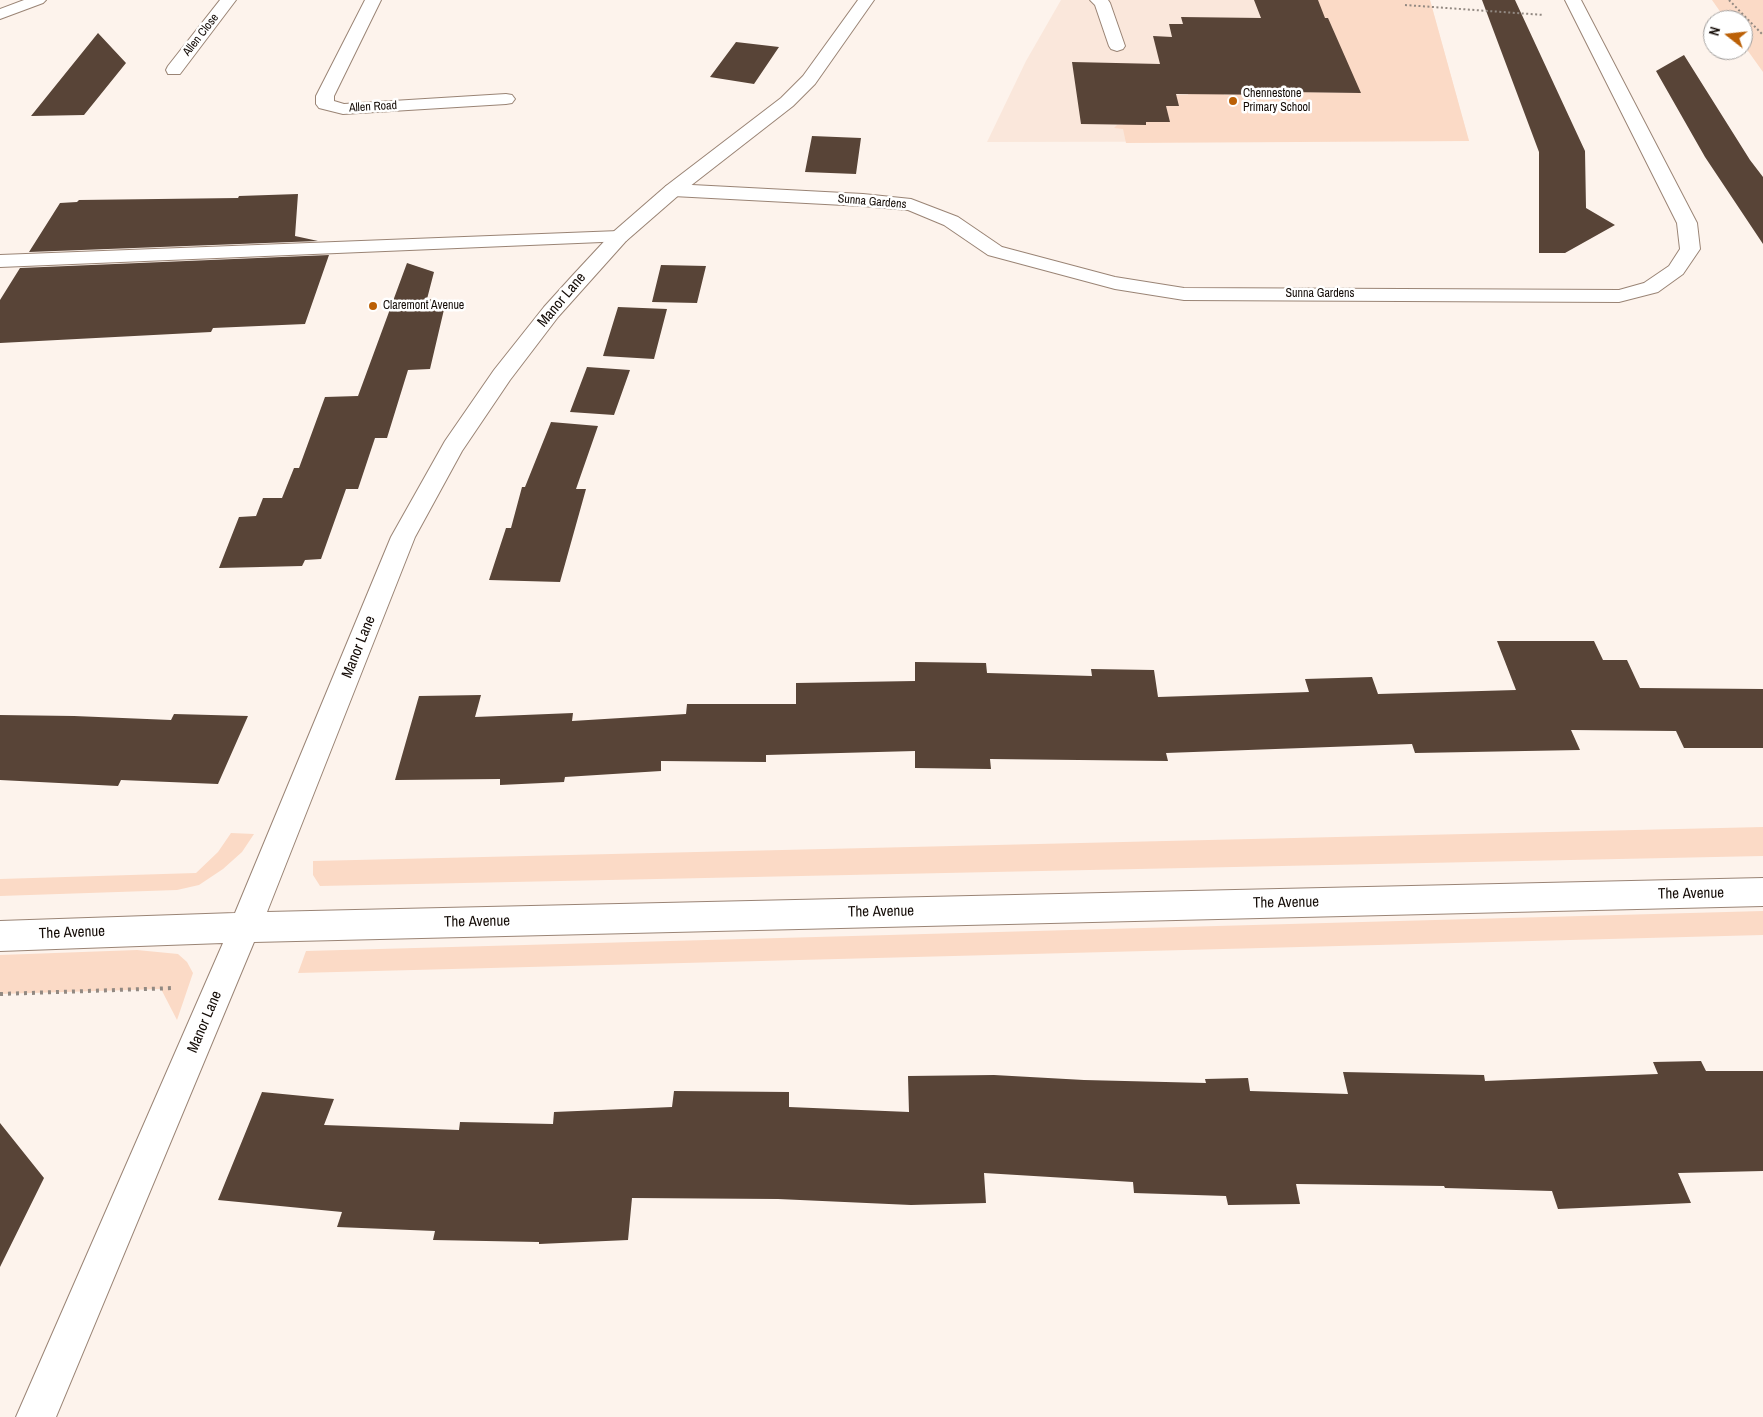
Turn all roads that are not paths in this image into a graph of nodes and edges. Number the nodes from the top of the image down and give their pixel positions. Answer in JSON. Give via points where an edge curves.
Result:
{"nodes":[{"id":1,"x":38,"y":0,"type":"edge"},
{"id":2,"x":228,"y":0,"type":"edge"},
{"id":3,"x":373,"y":0,"type":"edge"},
{"id":4,"x":866,"y":0,"type":"edge"},
{"id":5,"x":1098,"y":0,"type":"edge"},
{"id":6,"x":1573,"y":0,"type":"edge"},
{"id":7,"x":0,"y":14,"type":"edge"},
{"id":8,"x":1117,"y":46,"type":"dead end"},
{"id":9,"x":174,"y":70,"type":"dead end"},
{"id":10,"x":506,"y":99,"type":"dead end"},
{"id":11,"x":673,"y":190,"type":"junction"},
{"id":12,"x":619,"y":237,"type":"junction"},
{"id":13,"x":0,"y":261,"type":"edge"},
{"id":14,"x":1763,"y":892,"type":"edge"},
{"id":15,"x":245,"y":927,"type":"junction"},
{"id":16,"x":0,"y":936,"type":"edge"},
{"id":17,"x":36,"y":1417,"type":"edge"}],
"edges":[{"from":1,"to":7,"type":"street"},
{"from":2,"to":9,"type":"street","name":"Allen Close"},
{"from":3,"to":10,"type":"street","name":"Allen Road","via":[[325,96],[325,104],[343,109]]},
{"from":4,"to":11,"type":"street","name":"Manor Lane","via":[[809,80],[787,102]]},
{"from":5,"to":8,"type":"street","via":[[1102,3]]},
{"from":6,"to":11,"type":"street","name":"Sunna Gardens","via":[[1687,224],[1690,248],[1676,270],[1651,288],[1619,296],[1184,294],[1115,282],[995,251],[951,221],[911,204]]},
{"from":11,"to":12,"type":"street","name":"Manor Lane"},
{"from":12,"to":13,"type":"street"},
{"from":12,"to":15,"type":"street","name":"Manor Lane","via":[[551,312],[502,375],[453,447],[403,538]]},
{"from":14,"to":15,"type":"street","name":"The Avenue"},
{"from":15,"to":16,"type":"street","name":"The Avenue"},
{"from":15,"to":17,"type":"street","name":"Manor Lane"}]}
